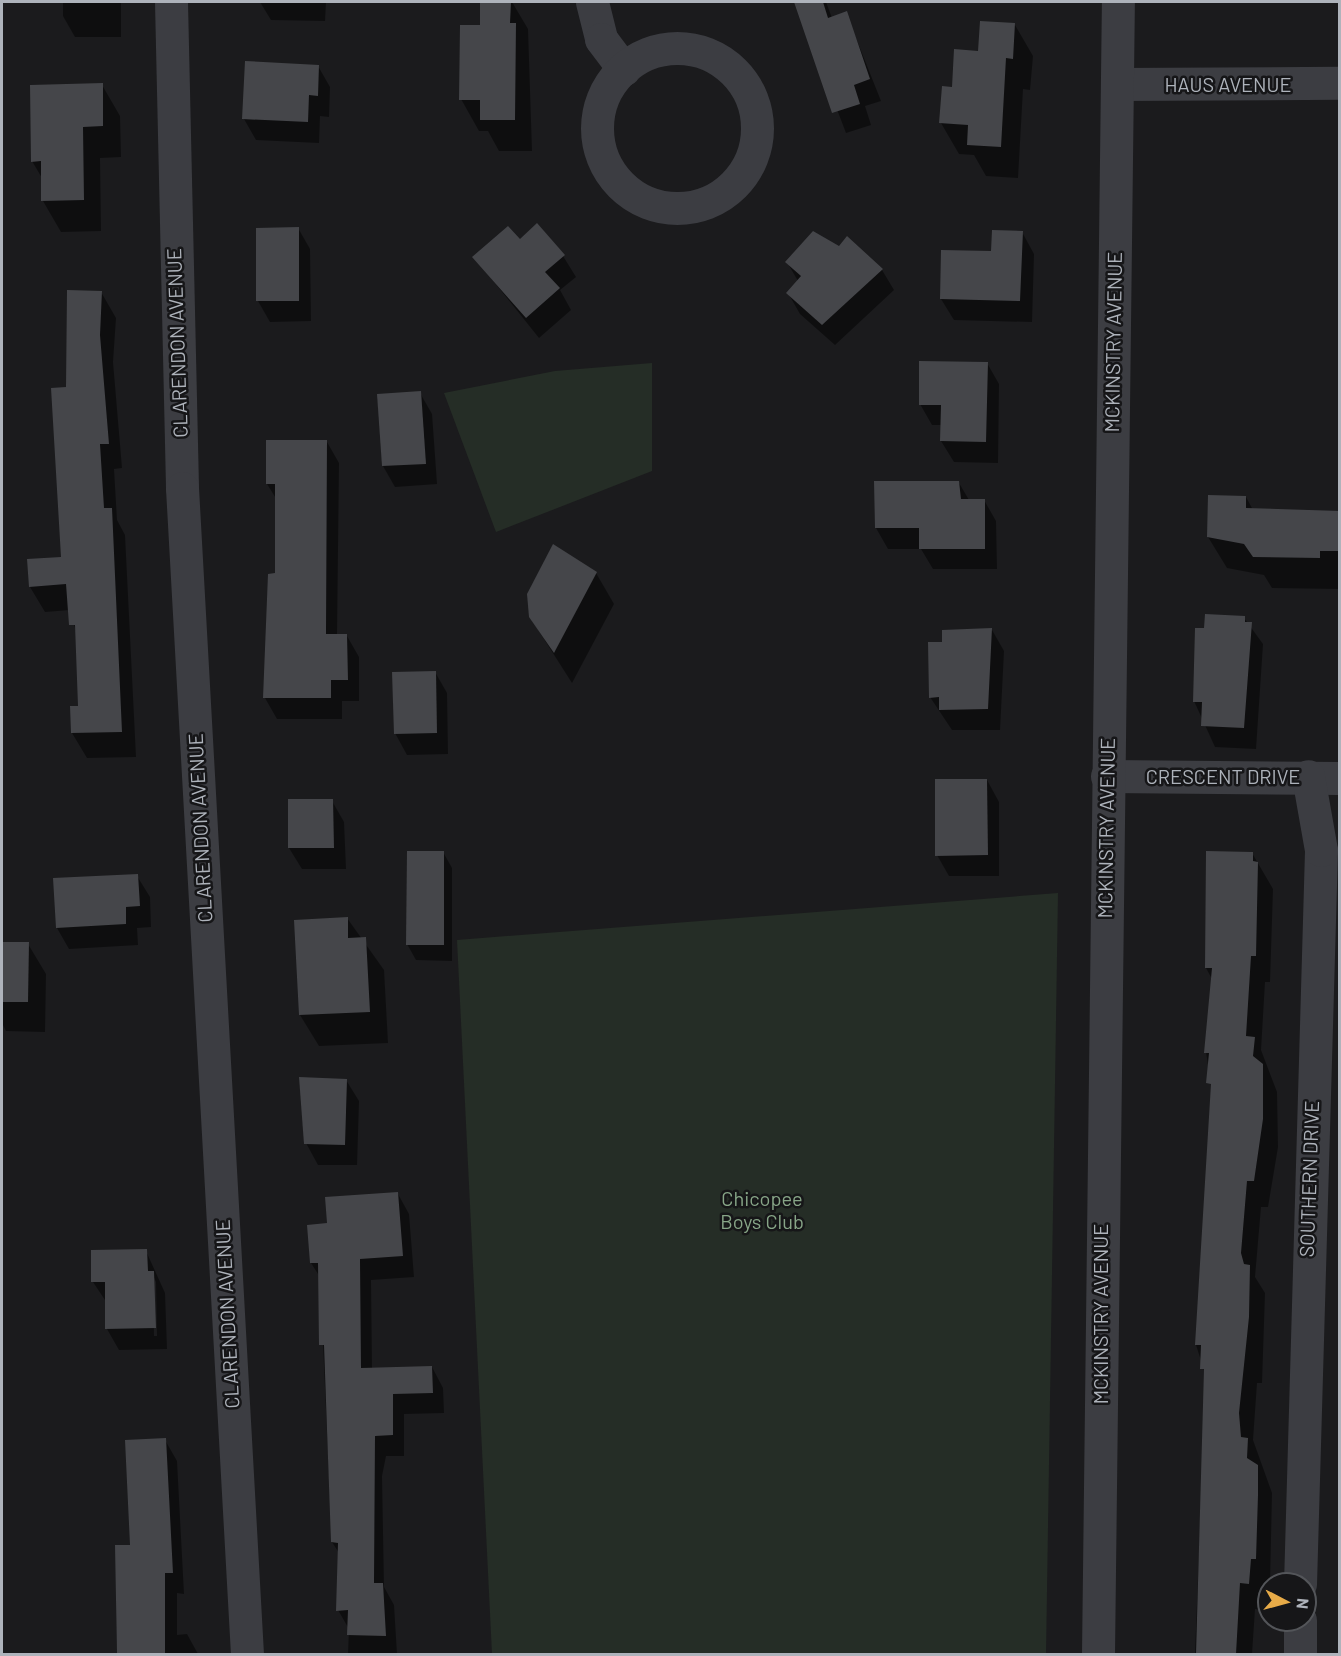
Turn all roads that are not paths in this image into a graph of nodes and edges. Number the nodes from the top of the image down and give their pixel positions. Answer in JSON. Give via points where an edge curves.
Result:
{"nodes":[{"id":1,"x":171,"y":2,"type":"edge"},
{"id":2,"x":591,"y":2,"type":"edge"},
{"id":3,"x":1119,"y":2,"type":"edge"},
{"id":4,"x":624,"y":69,"type":"junction"},
{"id":5,"x":1340,"y":83,"type":"edge"},
{"id":6,"x":1117,"y":84,"type":"junction"},
{"id":7,"x":1107,"y":776,"type":"junction"},
{"id":8,"x":1324,"y":777,"type":"edge"},
{"id":9,"x":1300,"y":1572,"type":"edge"},
{"id":10,"x":1300,"y":1632,"type":"edge"},
{"id":11,"x":247,"y":1654,"type":"edge"},
{"id":12,"x":1098,"y":1654,"type":"edge"},
{"id":13,"x":1300,"y":1654,"type":"edge"}],
"edges":[{"from":1,"to":11,"type":"street","name":"CLARENDON AVENUE","via":[[181,476]]},
{"from":2,"to":4,"type":"street","via":[[601,39]]},
{"from":3,"to":6,"type":"street","name":"MCKINSTRY AVENUE"},
{"from":4,"to":4,"type":"street","via":[[609,86],[598,118],[601,151],[617,181],[644,201],[676,209],[710,201],[730,189],[752,158],[757,133],[754,108],[737,75],[718,59],[682,48],[651,53]]},
{"from":5,"to":6,"type":"street","name":"HAUS AVENUE"},
{"from":6,"to":7,"type":"street","name":"MCKINSTRY AVENUE"},
{"from":7,"to":8,"type":"street","name":"CRESCENT DRIVE"},
{"from":7,"to":12,"type":"street","name":"MCKINSTRY AVENUE"},
{"from":8,"to":9,"type":"street","name":"SOUTHERN DRIVE","via":[[1300,1420]]},
{"from":10,"to":13,"type":"street"}]}
